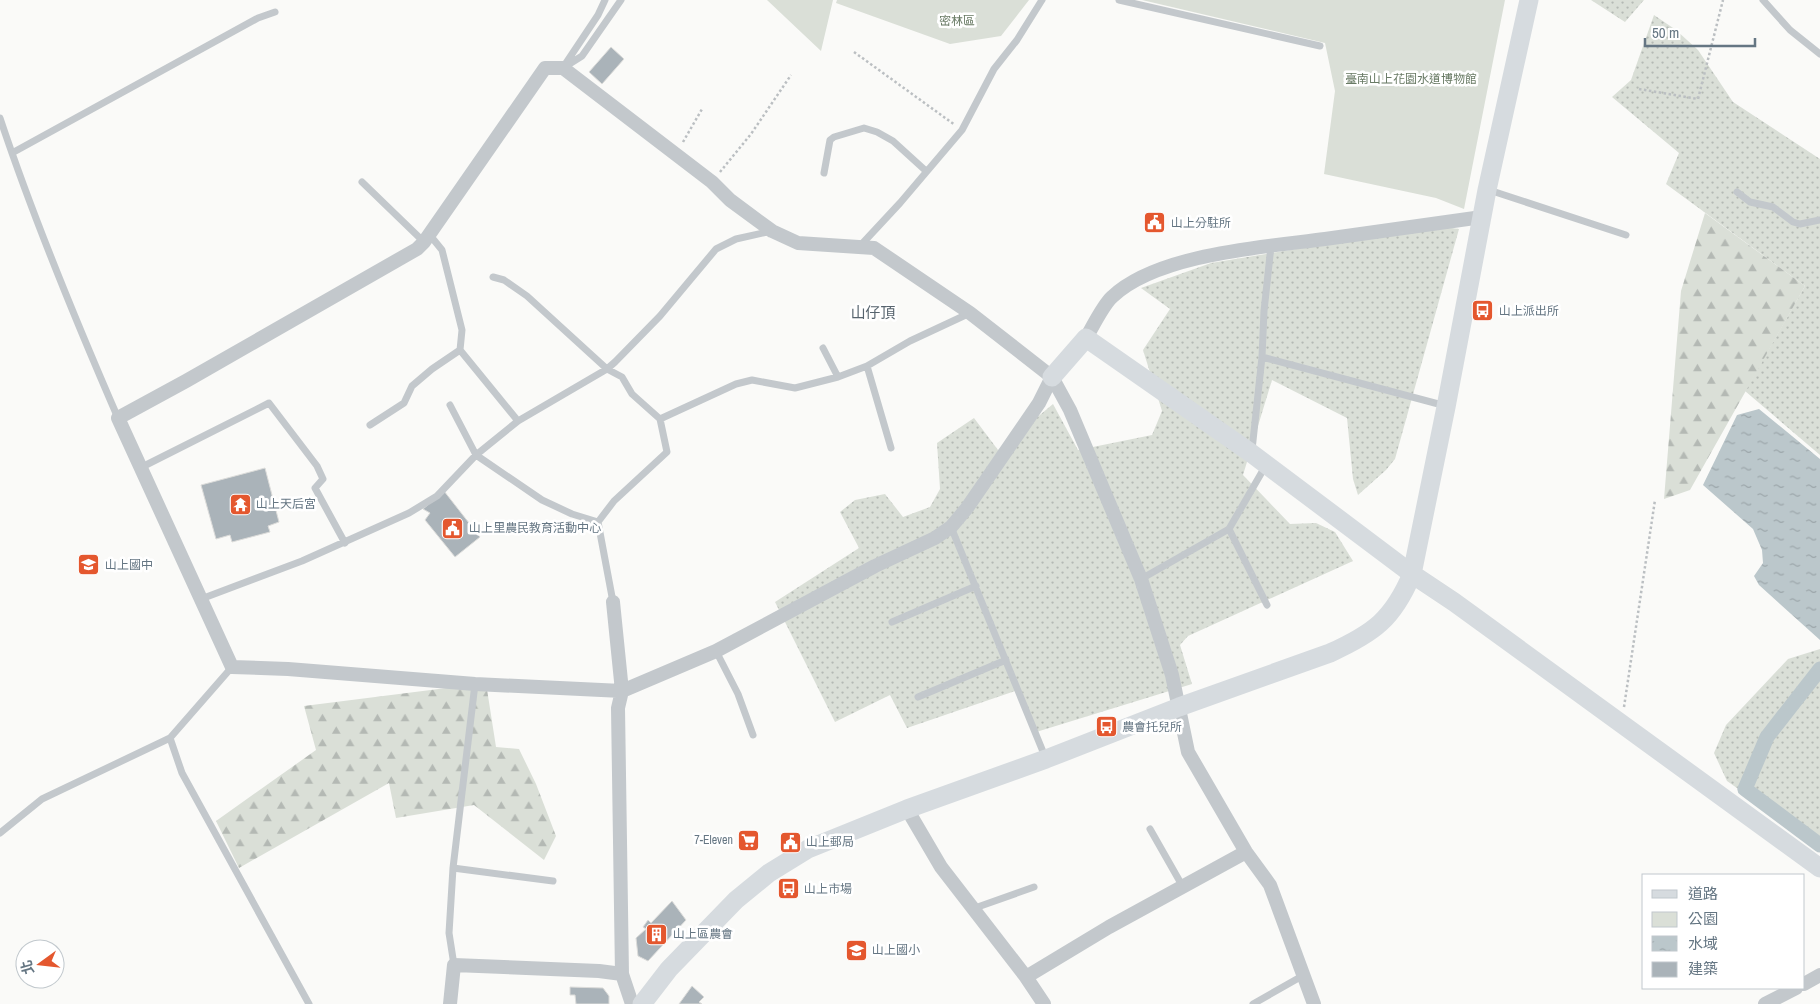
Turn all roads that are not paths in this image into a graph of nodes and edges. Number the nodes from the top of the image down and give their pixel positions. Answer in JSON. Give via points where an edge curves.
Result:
{"nodes":[{"id":1,"x":605,"y":0,"type":"edge"},
{"id":2,"x":621,"y":0,"type":"edge"},
{"id":3,"x":1042,"y":0,"type":"edge"},
{"id":4,"x":1119,"y":0,"type":"edge"},
{"id":5,"x":1529,"y":0,"type":"edge"},
{"id":6,"x":1763,"y":0,"type":"edge"},
{"id":7,"x":275,"y":12,"type":"dead end"},
{"id":8,"x":1320,"y":46,"type":"dead end"},
{"id":9,"x":1820,"y":54,"type":"edge"},
{"id":10,"x":563,"y":68,"type":"junction"},
{"id":11,"x":0,"y":118,"type":"edge"},
{"id":12,"x":12,"y":153,"type":"junction"},
{"id":13,"x":926,"y":171,"type":"junction"},
{"id":14,"x":824,"y":173,"type":"dead end"},
{"id":15,"x":362,"y":182,"type":"dead end"},
{"id":16,"x":1487,"y":190,"type":"junction"},
{"id":17,"x":1737,"y":192,"type":"dead end"},
{"id":18,"x":1482,"y":217,"type":"junction"},
{"id":19,"x":1820,"y":220,"type":"edge"},
{"id":20,"x":772,"y":231,"type":"junction"},
{"id":21,"x":1626,"y":235,"type":"dead end"},
{"id":22,"x":426,"y":238,"type":"junction"},
{"id":23,"x":860,"y":246,"type":"junction"},
{"id":24,"x":1271,"y":246,"type":"junction"},
{"id":25,"x":493,"y":277,"type":"dead end"},
{"id":26,"x":970,"y":313,"type":"junction"},
{"id":27,"x":1086,"y":338,"type":"junction"},
{"id":28,"x":823,"y":348,"type":"dead end"},
{"id":29,"x":460,"y":350,"type":"junction"},
{"id":30,"x":1262,"y":357,"type":"junction"},
{"id":31,"x":867,"y":366,"type":"junction"},
{"id":32,"x":607,"y":369,"type":"junction"},
{"id":33,"x":838,"y":377,"type":"junction"},
{"id":34,"x":1052,"y":377,"type":"junction"},
{"id":35,"x":450,"y":405,"type":"dead end"},
{"id":36,"x":1446,"y":406,"type":"junction"},
{"id":37,"x":118,"y":418,"type":"junction"},
{"id":38,"x":660,"y":419,"type":"junction"},
{"id":39,"x":518,"y":421,"type":"junction"},
{"id":40,"x":370,"y":425,"type":"dead end"},
{"id":41,"x":891,"y":448,"type":"dead end"},
{"id":42,"x":1251,"y":453,"type":"junction"},
{"id":43,"x":476,"y":455,"type":"junction"},
{"id":44,"x":1266,"y":464,"type":"junction"},
{"id":45,"x":142,"y":467,"type":"junction"},
{"id":46,"x":598,"y":522,"type":"junction"},
{"id":47,"x":951,"y":526,"type":"junction"},
{"id":48,"x":1229,"y":530,"type":"junction"},
{"id":49,"x":345,"y":543,"type":"junction"},
{"id":50,"x":1412,"y":574,"type":"junction"},
{"id":51,"x":1141,"y":579,"type":"junction"},
{"id":52,"x":976,"y":586,"type":"junction"},
{"id":53,"x":201,"y":599,"type":"junction"},
{"id":54,"x":613,"y":602,"type":"joint"},
{"id":55,"x":1267,"y":604,"type":"dead end"},
{"id":56,"x":892,"y":622,"type":"dead end"},
{"id":57,"x":716,"y":651,"type":"junction"},
{"id":58,"x":1006,"y":660,"type":"junction"},
{"id":59,"x":232,"y":667,"type":"junction"},
{"id":60,"x":475,"y":684,"type":"junction"},
{"id":61,"x":622,"y":691,"type":"junction"},
{"id":62,"x":918,"y":697,"type":"dead end"},
{"id":63,"x":1179,"y":706,"type":"junction"},
{"id":64,"x":753,"y":735,"type":"dead end"},
{"id":65,"x":170,"y":738,"type":"junction"},
{"id":66,"x":1046,"y":759,"type":"junction"},
{"id":67,"x":907,"y":809,"type":"junction"},
{"id":68,"x":1150,"y":829,"type":"dead end"},
{"id":69,"x":0,"y":833,"type":"edge"},
{"id":70,"x":1246,"y":852,"type":"junction"},
{"id":71,"x":453,"y":868,"type":"junction"},
{"id":72,"x":1820,"y":868,"type":"edge"},
{"id":73,"x":553,"y":881,"type":"dead end"},
{"id":74,"x":1034,"y":887,"type":"dead end"},
{"id":75,"x":1182,"y":887,"type":"junction"},
{"id":76,"x":972,"y":909,"type":"junction"},
{"id":77,"x":454,"y":965,"type":"junction"},
{"id":78,"x":622,"y":974,"type":"junction"},
{"id":79,"x":1820,"y":975,"type":"edge"},
{"id":80,"x":1304,"y":976,"type":"junction"},
{"id":81,"x":1026,"y":977,"type":"junction"},
{"id":82,"x":1805,"y":983,"type":"edge"},
{"id":83,"x":1794,"y":989,"type":"edge"},
{"id":84,"x":309,"y":1004,"type":"edge"},
{"id":85,"x":450,"y":1004,"type":"edge"},
{"id":86,"x":632,"y":1004,"type":"edge"},
{"id":87,"x":642,"y":1004,"type":"edge"},
{"id":88,"x":1044,"y":1004,"type":"edge"},
{"id":89,"x":1253,"y":1004,"type":"edge"},
{"id":90,"x":1314,"y":1004,"type":"edge"},
{"id":91,"x":1764,"y":1004,"type":"edge"}],
"edges":[{"from":1,"to":10,"type":"lane"},
{"from":2,"to":10,"type":"lane","via":[[582,56]]},
{"from":3,"to":13,"type":"lane","via":[[1018,40],[994,69],[962,130]]},
{"from":4,"to":8,"type":"lane"},
{"from":5,"to":16,"type":"main road"},
{"from":6,"to":9,"type":"lane","via":[[1790,30]]},
{"from":7,"to":12,"type":"lane","via":[[258,18]]},
{"from":10,"to":20,"type":"street"},
{"from":10,"to":22,"type":"street","via":[[545,68]]},
{"from":11,"to":12,"type":"lane"},
{"from":12,"to":37,"type":"lane","via":[[67,301]]},
{"from":13,"to":14,"type":"lane","via":[[893,141],[864,128],[830,140]]},
{"from":13,"to":23,"type":"lane"},
{"from":15,"to":22,"type":"lane"},
{"from":16,"to":18,"type":"main road"},
{"from":16,"to":21,"type":"lane"},
{"from":17,"to":19,"type":"lane","via":[[1750,202],[1773,207],[1793,222],[1800,224]]},
{"from":18,"to":24,"type":"street"},
{"from":18,"to":36,"type":"main road"},
{"from":20,"to":23,"type":"street","via":[[798,243]]},
{"from":20,"to":32,"type":"lane","via":[[736,238],[716,249],[660,316]]},
{"from":22,"to":29,"type":"lane","via":[[442,250],[462,330]]},
{"from":22,"to":37,"type":"street","via":[[416,249]]},
{"from":23,"to":26,"type":"street","via":[[874,248]]},
{"from":24,"to":27,"type":"street","via":[[1184,262],[1136,280],[1111,297]]},
{"from":24,"to":30,"type":"lane"},
{"from":25,"to":32,"type":"lane","via":[[504,280],[527,296]]},
{"from":26,"to":31,"type":"lane","via":[[910,341]]},
{"from":26,"to":34,"type":"street"},
{"from":27,"to":34,"type":"main road"},
{"from":27,"to":42,"type":"main road"},
{"from":28,"to":33,"type":"lane"},
{"from":29,"to":39,"type":"lane"},
{"from":29,"to":40,"type":"lane","via":[[412,386],[404,403]]},
{"from":30,"to":36,"type":"lane"},
{"from":30,"to":42,"type":"lane"},
{"from":31,"to":33,"type":"lane"},
{"from":31,"to":41,"type":"lane"},
{"from":32,"to":38,"type":"lane","via":[[622,377],[632,394]]},
{"from":32,"to":39,"type":"lane"},
{"from":33,"to":38,"type":"lane","via":[[795,388],[752,380],[736,384]]},
{"from":34,"to":47,"type":"street","via":[[967,508]]},
{"from":34,"to":51,"type":"street","via":[[1070,410]]},
{"from":35,"to":43,"type":"lane"},
{"from":36,"to":50,"type":"main road"},
{"from":37,"to":45,"type":"street"},
{"from":38,"to":46,"type":"lane","via":[[666,452],[614,501]]},
{"from":39,"to":43,"type":"lane"},
{"from":42,"to":44,"type":"main road"},
{"from":43,"to":46,"type":"lane","via":[[542,500]]},
{"from":43,"to":49,"type":"lane","via":[[437,496]]},
{"from":44,"to":48,"type":"lane"},
{"from":44,"to":50,"type":"main road"},
{"from":45,"to":49,"type":"lane","via":[[268,403],[317,466],[323,478],[315,488]]},
{"from":45,"to":53,"type":"street"},
{"from":46,"to":54,"type":"lane"},
{"from":47,"to":52,"type":"lane"},
{"from":47,"to":57,"type":"street","via":[[935,538],[875,566]]},
{"from":48,"to":51,"type":"lane"},
{"from":48,"to":55,"type":"lane"},
{"from":49,"to":53,"type":"lane"},
{"from":50,"to":63,"type":"main road","via":[[1395,607],[1363,637],[1330,653]]},
{"from":50,"to":72,"type":"main road"},
{"from":51,"to":63,"type":"street"},
{"from":52,"to":56,"type":"lane"},
{"from":52,"to":58,"type":"lane"},
{"from":53,"to":59,"type":"street"},
{"from":54,"to":61,"type":"street"},
{"from":57,"to":61,"type":"street"},
{"from":57,"to":64,"type":"lane","via":[[738,694]]},
{"from":58,"to":62,"type":"lane"},
{"from":58,"to":66,"type":"lane"},
{"from":59,"to":60,"type":"street"},
{"from":59,"to":65,"type":"lane"},
{"from":60,"to":61,"type":"street"},
{"from":60,"to":71,"type":"lane"},
{"from":61,"to":78,"type":"street","via":[[618,708]]},
{"from":63,"to":66,"type":"main road"},
{"from":63,"to":70,"type":"street","via":[[1188,752]]},
{"from":65,"to":69,"type":"lane","via":[[42,799]]},
{"from":65,"to":84,"type":"lane","via":[[182,773]]},
{"from":66,"to":67,"type":"main road"},
{"from":67,"to":76,"type":"street","via":[[941,867]]},
{"from":67,"to":87,"type":"main road","via":[[808,848],[756,882],[669,969]]},
{"from":68,"to":75,"type":"lane"},
{"from":70,"to":75,"type":"street"},
{"from":70,"to":80,"type":"street","via":[[1270,885]]},
{"from":71,"to":73,"type":"lane"},
{"from":71,"to":77,"type":"lane","via":[[449,933]]},
{"from":74,"to":76,"type":"lane"},
{"from":75,"to":81,"type":"street"},
{"from":76,"to":81,"type":"street"},
{"from":77,"to":78,"type":"street"},
{"from":77,"to":85,"type":"street"},
{"from":78,"to":86,"type":"street"},
{"from":79,"to":82,"type":"street"},
{"from":80,"to":89,"type":"lane"},
{"from":80,"to":90,"type":"street"},
{"from":81,"to":88,"type":"street"},
{"from":83,"to":91,"type":"street"}]}
